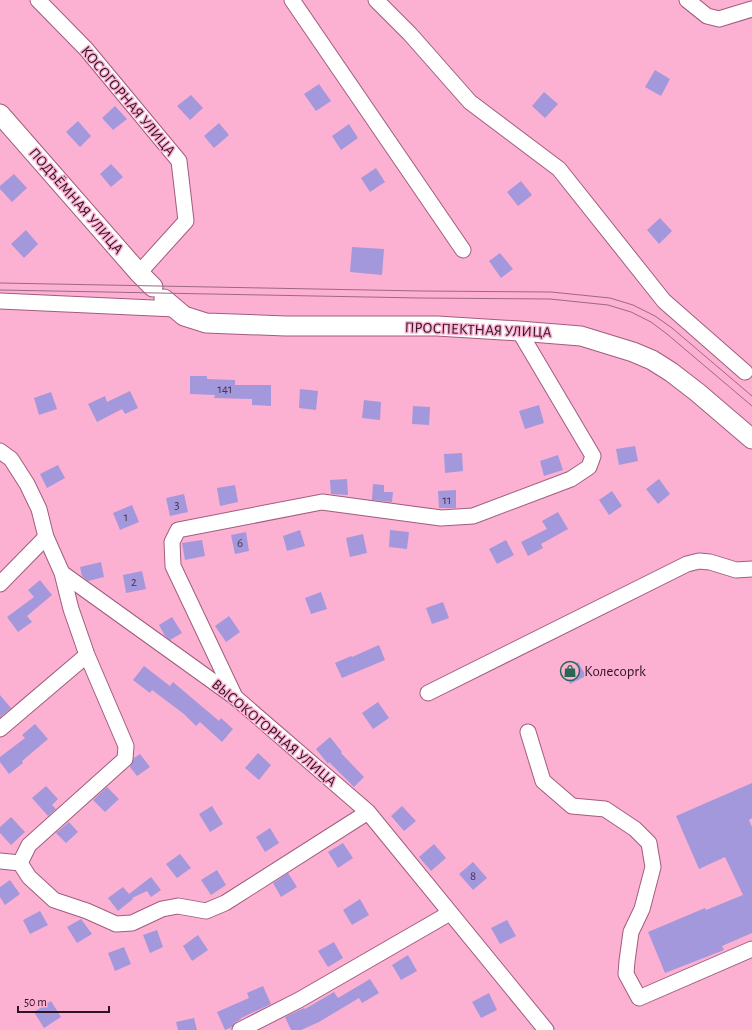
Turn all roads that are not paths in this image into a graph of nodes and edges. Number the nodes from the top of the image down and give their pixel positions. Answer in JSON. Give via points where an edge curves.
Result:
{"nodes":[{"id":1,"x":38,"y":0,"type":"edge"},
{"id":2,"x":292,"y":0,"type":"edge"},
{"id":3,"x":376,"y":0,"type":"edge"},
{"id":4,"x":687,"y":0,"type":"edge"},
{"id":5,"x":752,"y":9,"type":"edge"},
{"id":6,"x":0,"y":114,"type":"edge"},
{"id":7,"x":463,"y":250,"type":"dead end"},
{"id":8,"x":139,"y":273,"type":"junction"},
{"id":9,"x":164,"y":298,"type":"junction"},
{"id":10,"x":0,"y":301,"type":"edge"},
{"id":11,"x":519,"y":331,"type":"junction"},
{"id":12,"x":745,"y":372,"type":"dead end"},
{"id":13,"x":752,"y":439,"type":"edge"},
{"id":14,"x":0,"y":451,"type":"edge"},
{"id":15,"x":46,"y":537,"type":"junction"},
{"id":16,"x":752,"y":569,"type":"edge"},
{"id":17,"x":62,"y":573,"type":"junction"},
{"id":18,"x":0,"y":584,"type":"edge"},
{"id":19,"x":87,"y":655,"type":"junction"},
{"id":20,"x":428,"y":693,"type":"dead end"},
{"id":21,"x":236,"y":698,"type":"junction"},
{"id":22,"x":0,"y":729,"type":"edge"},
{"id":23,"x":528,"y":732,"type":"dead end"},
{"id":24,"x":368,"y":812,"type":"junction"},
{"id":25,"x":0,"y":861,"type":"edge"},
{"id":26,"x":20,"y":862,"type":"junction"},
{"id":27,"x":450,"y":913,"type":"junction"},
{"id":28,"x":752,"y":949,"type":"edge"},
{"id":29,"x":240,"y":1030,"type":"edge"},
{"id":30,"x":546,"y":1030,"type":"edge"}],
"edges":[{"from":1,"to":8,"type":"street","name":"КОСОГОРНАЯ УЛИЦА","via":[[86,49],[179,161],[186,221]]},
{"from":2,"to":7,"type":"street"},
{"from":3,"to":12,"type":"street","via":[[470,102],[559,169],[664,301]]},
{"from":4,"to":5,"type":"street","via":[[707,16],[719,19]]},
{"from":6,"to":8,"type":"main road","name":"ПОДЪЁМНАЯ УЛИЦА"},
{"from":8,"to":9,"type":"main road","name":"ПОДЪЁМНАЯ УЛИЦА"},
{"from":9,"to":10,"type":"street"},
{"from":9,"to":11,"type":"main road","name":"ПРОСПЕКТНАЯ УЛИЦА","via":[[184,316],[206,323],[437,326]]},
{"from":11,"to":13,"type":"main road","name":"ПРОСПЕКТНАЯ УЛИЦА","via":[[581,336],[652,360],[697,392]]},
{"from":11,"to":21,"type":"street","via":[[593,456],[589,467],[571,480],[473,516],[441,518],[322,502],[178,530],[172,542],[173,566]]},
{"from":14,"to":15,"type":"street","via":[[11,458],[27,484],[39,509]]},
{"from":15,"to":17,"type":"street"},
{"from":15,"to":18,"type":"street"},
{"from":16,"to":20,"type":"street","via":[[736,570],[699,561],[687,564]]},
{"from":17,"to":19,"type":"street"},
{"from":17,"to":21,"type":"street","name":"ВЫСОКОГОРНАЯ УЛИЦА"},
{"from":19,"to":22,"type":"street"},
{"from":19,"to":26,"type":"street","via":[[126,746],[125,759],[29,845]]},
{"from":21,"to":24,"type":"street","name":"ВЫСОКОГОРНАЯ УЛИЦА"},
{"from":23,"to":28,"type":"street","via":[[543,781],[572,806],[605,809],[635,829],[649,843],[654,867],[642,909],[631,932],[626,974],[639,998]]},
{"from":24,"to":26,"type":"street","via":[[225,903],[206,911],[178,906],[162,909],[132,923],[116,924],[54,900],[29,877]]},
{"from":24,"to":27,"type":"street","name":"ВЫСОКОГОРНАЯ УЛИЦА"},
{"from":25,"to":26,"type":"street"},
{"from":27,"to":29,"type":"street","via":[[299,1000]]},
{"from":27,"to":30,"type":"street","name":"ВЫСОКОГОРНАЯ УЛИЦА"}]}
